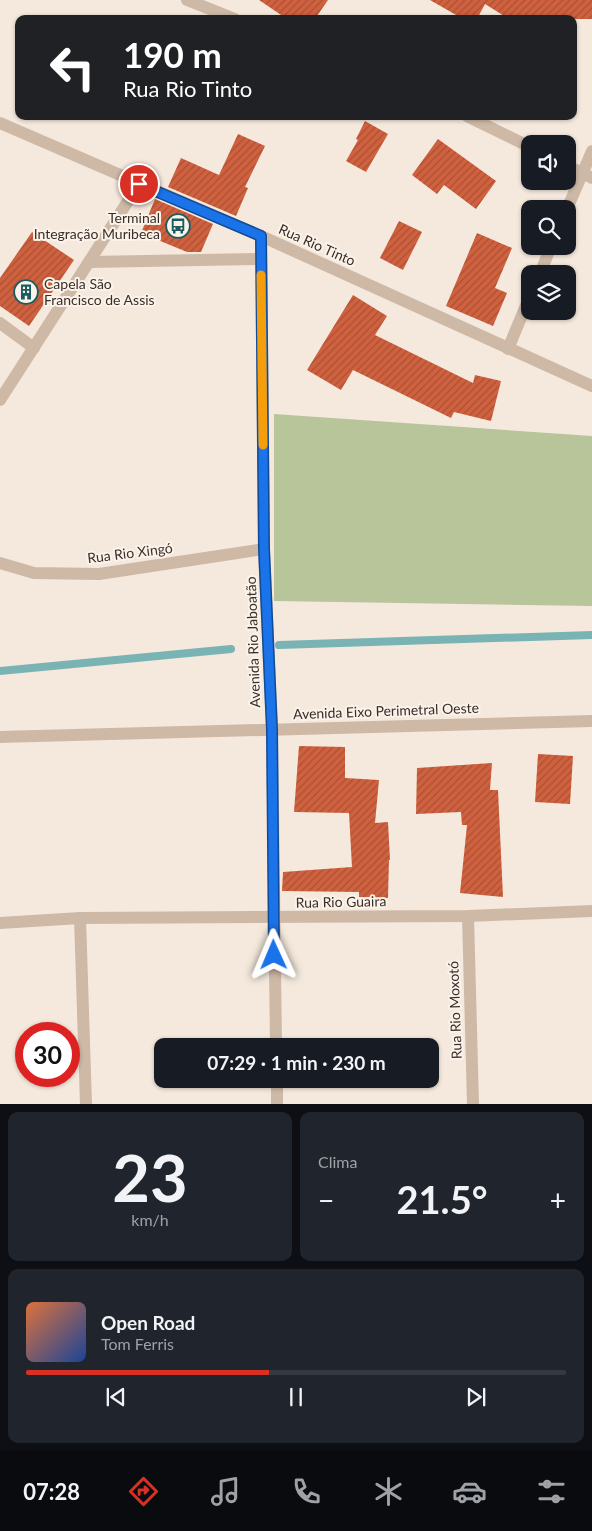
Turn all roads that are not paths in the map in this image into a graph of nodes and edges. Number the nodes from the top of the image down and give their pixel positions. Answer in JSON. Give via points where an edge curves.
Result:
{"nodes":[{"id":1,"x":187,"y":0,"type":"edge"},
{"id":2,"x":225,"y":15,"type":"edge"},
{"id":3,"x":475,"y":120,"type":"edge"},
{"id":4,"x":0,"y":123,"type":"edge"},
{"id":5,"x":521,"y":143,"type":"edge"},
{"id":6,"x":592,"y":151,"type":"edge"},
{"id":7,"x":587,"y":175,"type":"edge"},
{"id":8,"x":139,"y":184,"type":"junction"},
{"id":9,"x":572,"y":200,"type":"edge"},
{"id":10,"x":261,"y":236,"type":"junction"},
{"id":11,"x":261,"y":259,"type":"junction"},
{"id":12,"x":89,"y":262,"type":"junction"},
{"id":13,"x":521,"y":318,"type":"edge"},
{"id":14,"x":0,"y":323,"type":"edge"},
{"id":15,"x":34,"y":348,"type":"junction"},
{"id":16,"x":508,"y":349,"type":"junction"},
{"id":17,"x":592,"y":386,"type":"edge"},
{"id":18,"x":0,"y":400,"type":"edge"},
{"id":19,"x":264,"y":549,"type":"junction"},
{"id":20,"x":0,"y":563,"type":"edge"},
{"id":21,"x":592,"y":721,"type":"edge"},
{"id":22,"x":272,"y":730,"type":"junction"},
{"id":23,"x":0,"y":737,"type":"edge"},
{"id":24,"x":592,"y":911,"type":"edge"},
{"id":25,"x":468,"y":916,"type":"junction"},
{"id":26,"x":80,"y":918,"type":"junction"},
{"id":27,"x":273,"y":918,"type":"junction"},
{"id":28,"x":0,"y":923,"type":"edge"},
{"id":29,"x":276,"y":1038,"type":"edge"},
{"id":30,"x":277,"y":1088,"type":"edge"},
{"id":31,"x":86,"y":1104,"type":"edge"},
{"id":32,"x":277,"y":1104,"type":"edge"},
{"id":33,"x":473,"y":1104,"type":"edge"}],
"edges":[{"from":1,"to":2,"type":"street"},
{"from":3,"to":5,"type":"street"},
{"from":4,"to":8,"type":"street","name":"Rua Rio Tinto"},
{"from":6,"to":7,"type":"street"},
{"from":7,"to":9,"type":"street"},
{"from":8,"to":10,"type":"street","name":"Rua Rio Tinto"},
{"from":8,"to":12,"type":"street"},
{"from":10,"to":11,"type":"street","name":"Avenida Rio Jaboatão"},
{"from":10,"to":16,"type":"street","name":"Rua Rio Tinto"},
{"from":11,"to":12,"type":"street"},
{"from":11,"to":19,"type":"street","name":"Avenida Rio Jaboatão"},
{"from":12,"to":15,"type":"street"},
{"from":13,"to":16,"type":"street"},
{"from":14,"to":15,"type":"street"},
{"from":15,"to":18,"type":"street"},
{"from":16,"to":17,"type":"street","name":"Rua Rio Tinto"},
{"from":19,"to":20,"type":"street","name":"Rua Rio Xingó","via":[[98,574],[34,573]]},
{"from":19,"to":22,"type":"street","name":"Avenida Rio Jaboatão"},
{"from":21,"to":22,"type":"street","name":"Avenida Eixo Perimetral Oeste"},
{"from":22,"to":23,"type":"street","name":"Avenida Eixo Perimetral Oeste"},
{"from":22,"to":27,"type":"street","name":"Avenida Rio Jaboatão"},
{"from":24,"to":25,"type":"street","name":"Rua Rio Guaira"},
{"from":25,"to":27,"type":"street","name":"Rua Rio Guaira"},
{"from":25,"to":33,"type":"street","name":"Rua Rio Moxotó"},
{"from":26,"to":27,"type":"street","name":"Rua Rio Guaira"},
{"from":26,"to":28,"type":"street","name":"Rua Rio Guaira"},
{"from":26,"to":31,"type":"street"},
{"from":27,"to":29,"type":"street","name":"Avenida Rio Jaboatão"},
{"from":30,"to":32,"type":"street"}]}
